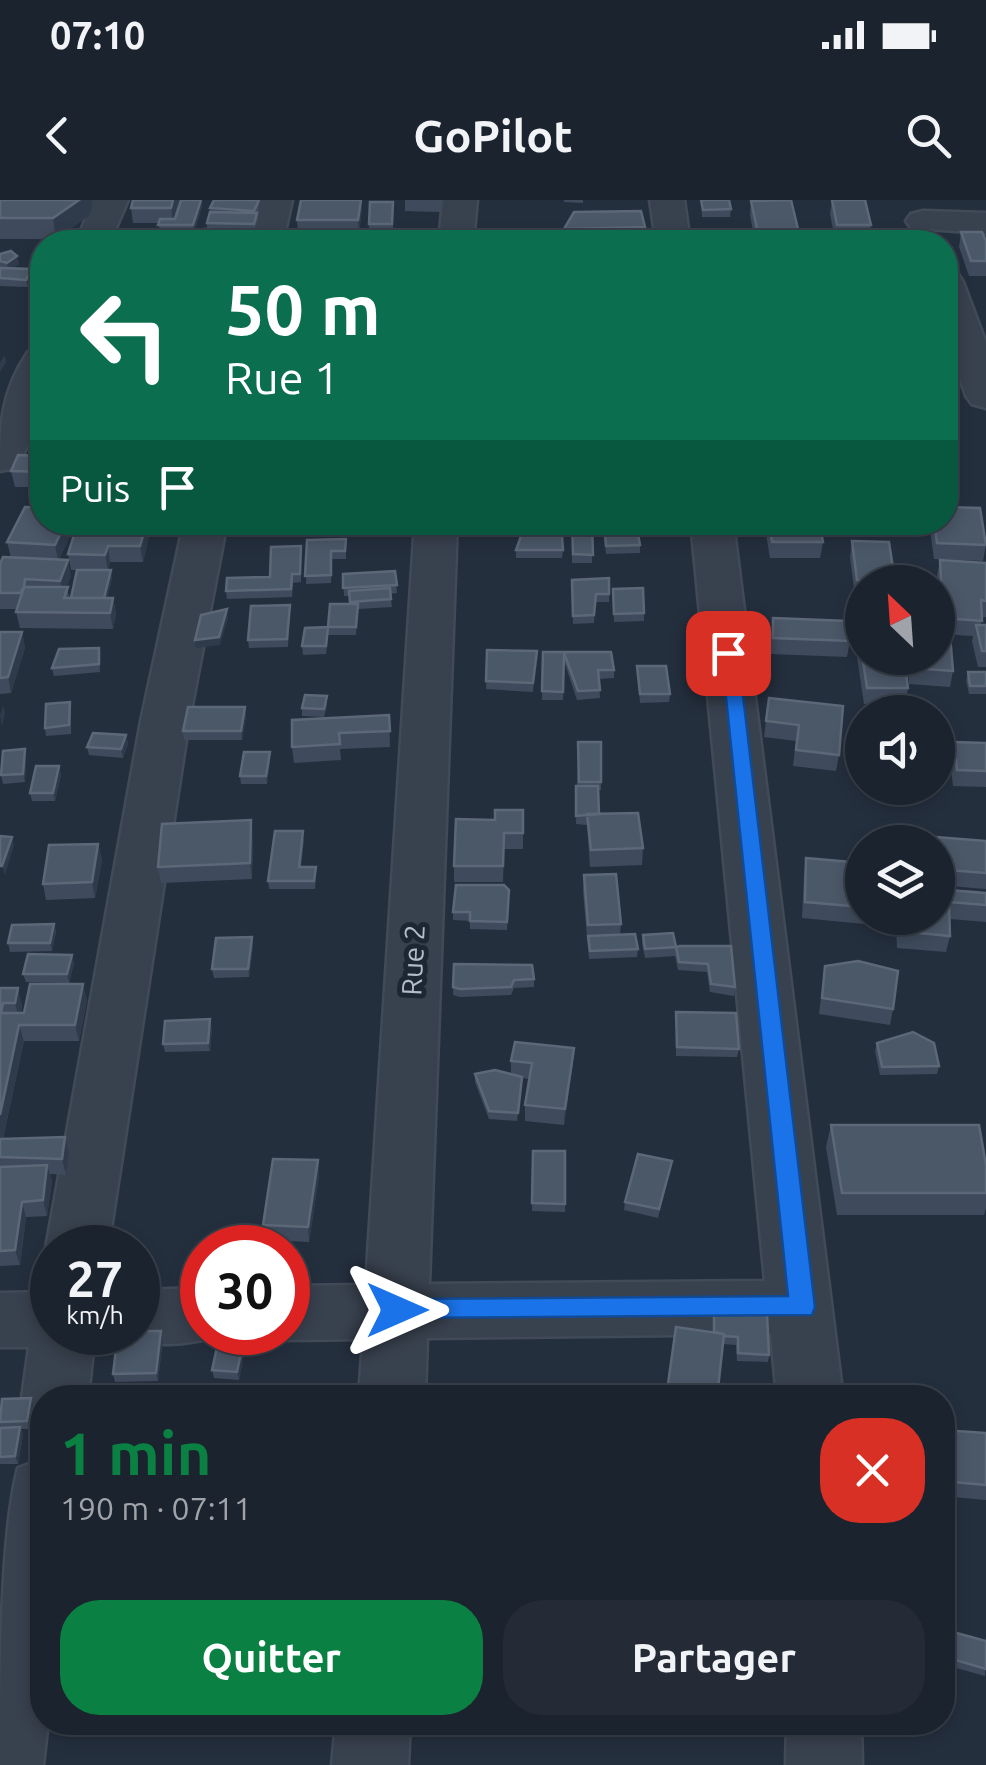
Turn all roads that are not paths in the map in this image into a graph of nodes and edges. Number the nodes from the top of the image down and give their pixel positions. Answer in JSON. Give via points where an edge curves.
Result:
{"nodes":[{"id":1,"x":111,"y":200,"type":"edge"},
{"id":2,"x":275,"y":200,"type":"edge"},
{"id":3,"x":460,"y":200,"type":"edge"},
{"id":4,"x":667,"y":200,"type":"edge"},
{"id":5,"x":922,"y":221,"type":"edge"},
{"id":6,"x":986,"y":223,"type":"edge"},
{"id":7,"x":98,"y":230,"type":"edge"},
{"id":8,"x":269,"y":230,"type":"edge"},
{"id":9,"x":457,"y":230,"type":"edge"},
{"id":10,"x":671,"y":230,"type":"edge"},
{"id":11,"x":958,"y":315,"type":"edge"},
{"id":12,"x":984,"y":382,"type":"edge"},
{"id":13,"x":30,"y":388,"type":"edge"},
{"id":14,"x":0,"y":459,"type":"edge"},
{"id":15,"x":203,"y":535,"type":"edge"},
{"id":16,"x":435,"y":535,"type":"edge"},
{"id":17,"x":713,"y":535,"type":"edge"},
{"id":18,"x":81,"y":1225,"type":"edge"},
{"id":19,"x":802,"y":1307,"type":"junction"},
{"id":20,"x":397,"y":1310,"type":"junction"},
{"id":21,"x":310,"y":1312,"type":"edge"},
{"id":22,"x":30,"y":1319,"type":"edge"},
{"id":23,"x":0,"y":1320,"type":"edge"},
{"id":24,"x":60,"y":1355,"type":"edge"},
{"id":25,"x":57,"y":1385,"type":"edge"},
{"id":26,"x":393,"y":1385,"type":"edge"},
{"id":27,"x":809,"y":1385,"type":"edge"},
{"id":28,"x":30,"y":1579,"type":"edge"},
{"id":29,"x":372,"y":1735,"type":"edge"},
{"id":30,"x":824,"y":1735,"type":"edge"},
{"id":31,"x":5,"y":1765,"type":"edge"},
{"id":32,"x":370,"y":1765,"type":"edge"},
{"id":33,"x":824,"y":1765,"type":"edge"}],
"edges":[{"from":1,"to":7,"type":"street"},
{"from":2,"to":8,"type":"street"},
{"from":3,"to":9,"type":"street"},
{"from":4,"to":10,"type":"street"},
{"from":5,"to":6,"type":"street"},
{"from":11,"to":12,"type":"street"},
{"from":13,"to":14,"type":"street"},
{"from":15,"to":18,"type":"street","via":[[165,721]]},
{"from":16,"to":20,"type":"street","name":"Rue 2"},
{"from":17,"to":19,"type":"street"},
{"from":19,"to":20,"type":"street"},
{"from":19,"to":27,"type":"street"},
{"from":20,"to":21,"type":"street"},
{"from":20,"to":26,"type":"street","name":"Rue 2"},
{"from":22,"to":23,"type":"street"},
{"from":24,"to":25,"type":"street"},
{"from":28,"to":31,"type":"street"},
{"from":29,"to":32,"type":"street"},
{"from":30,"to":33,"type":"street"}]}
